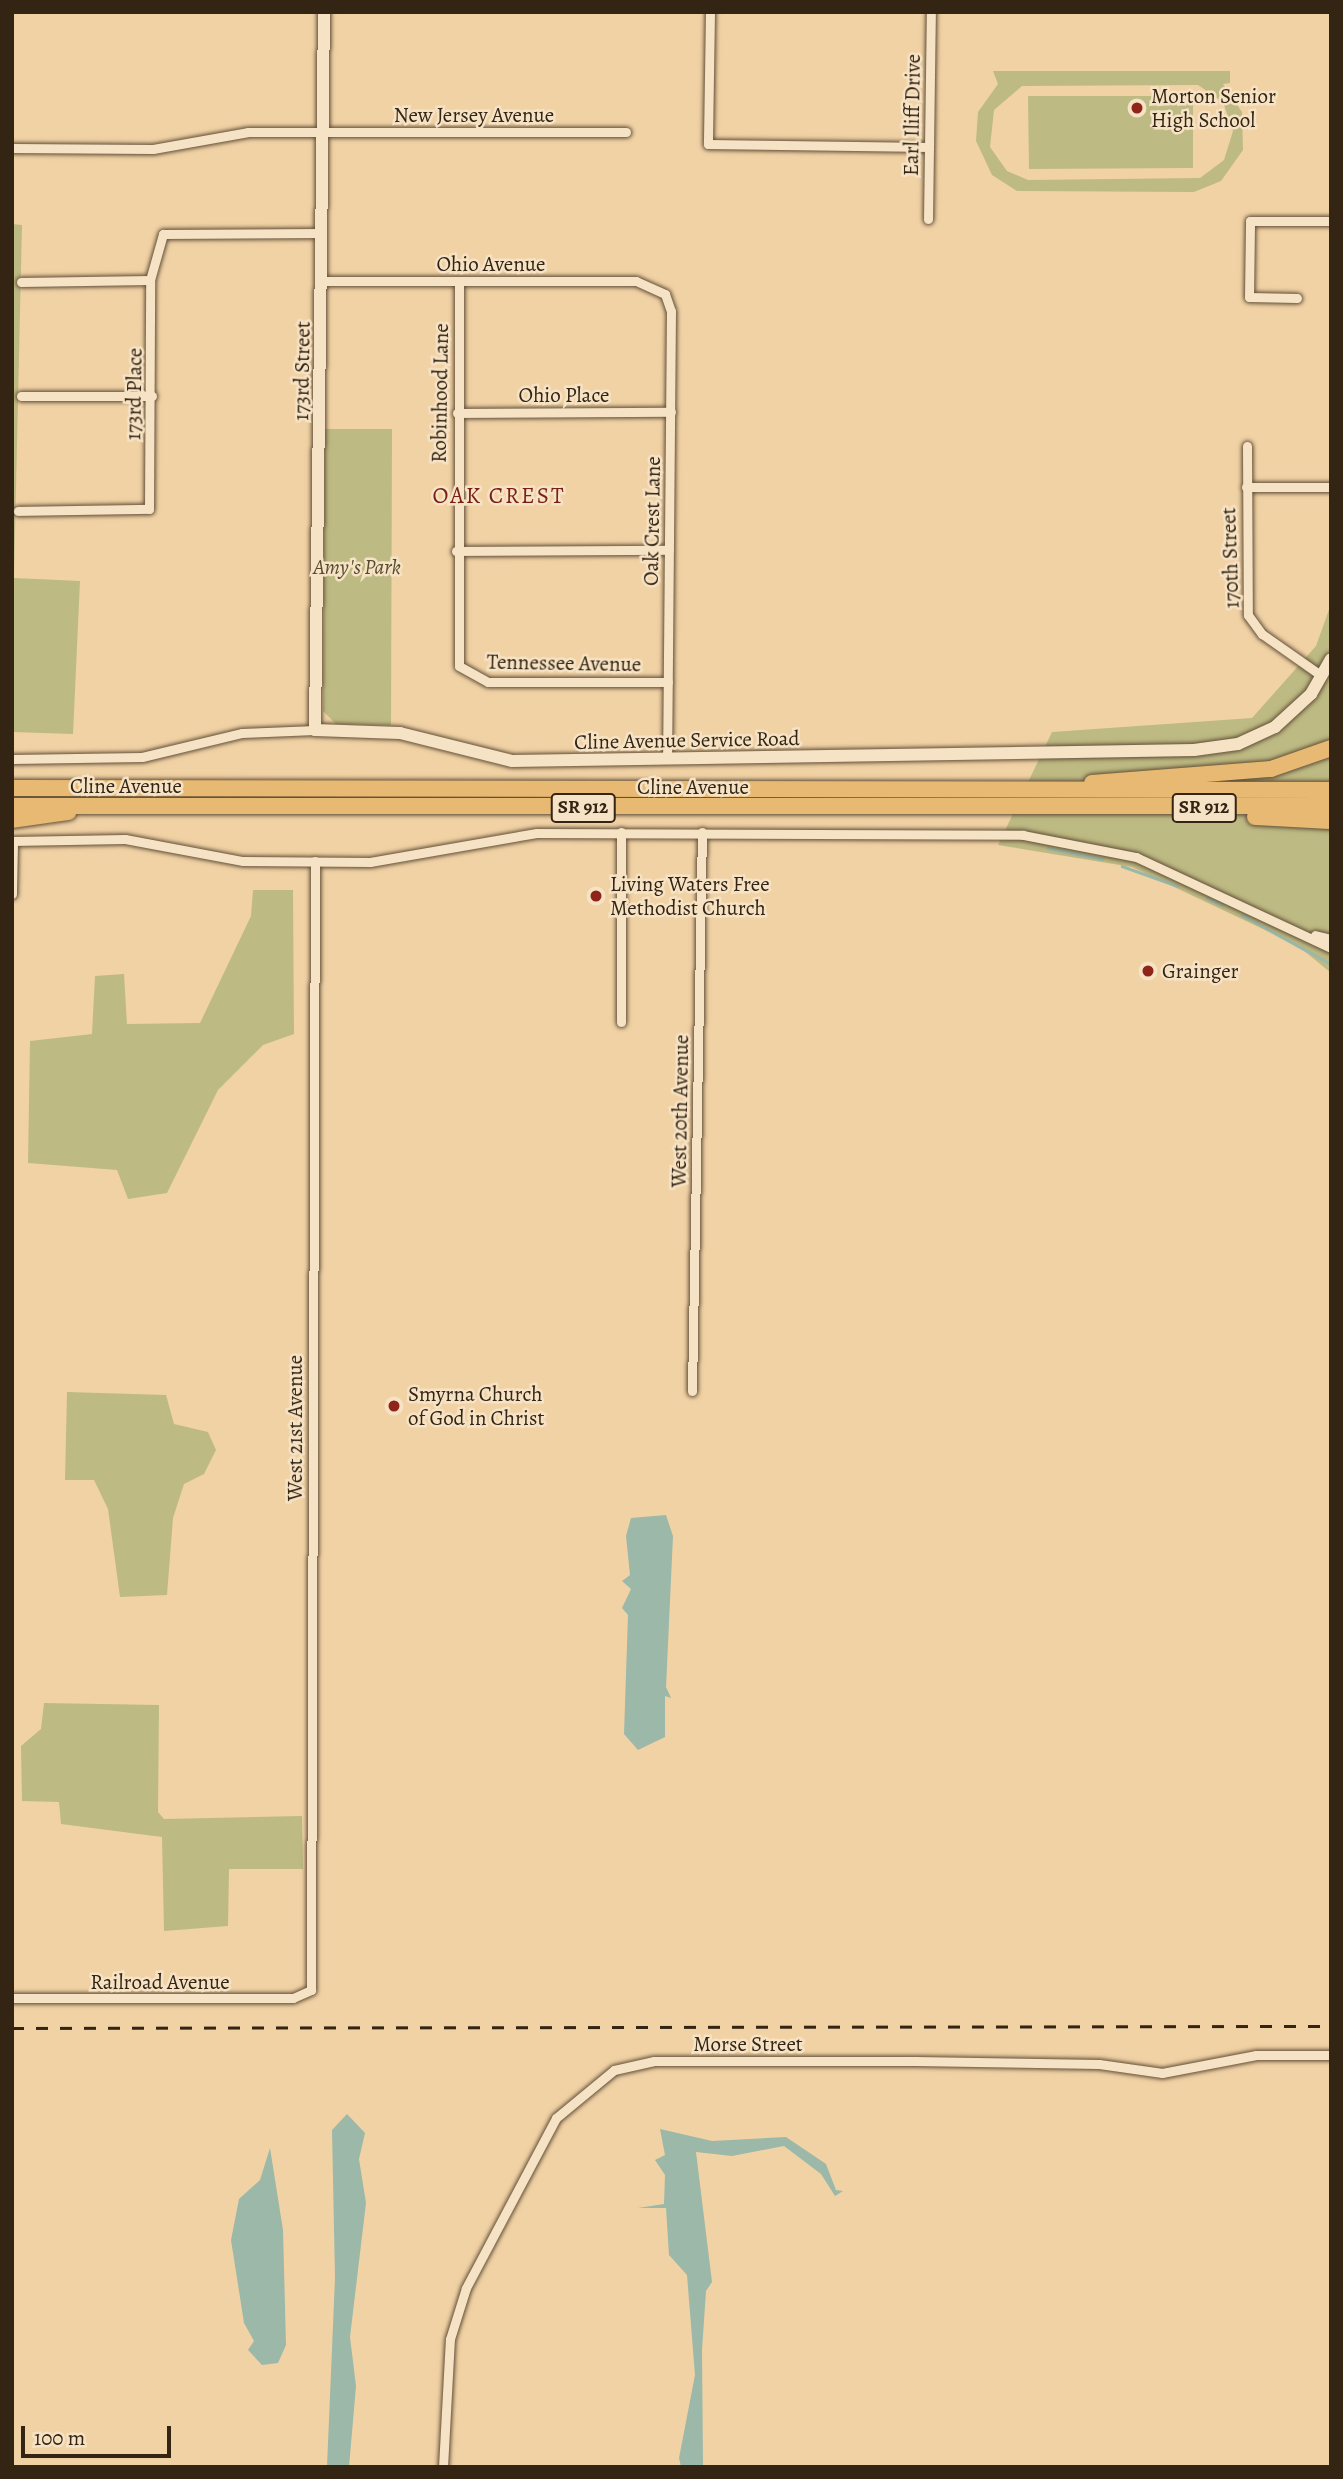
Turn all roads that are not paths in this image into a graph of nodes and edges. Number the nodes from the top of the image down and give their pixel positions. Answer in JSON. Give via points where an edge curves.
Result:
{"nodes":[{"id":1,"x":324,"y":12,"type":"edge"},
{"id":2,"x":710,"y":12,"type":"edge"},
{"id":3,"x":931,"y":12,"type":"edge"},
{"id":4,"x":626,"y":132,"type":"dead end"},
{"id":5,"x":323,"y":133,"type":"junction"},
{"id":6,"x":929,"y":147,"type":"junction"},
{"id":7,"x":12,"y":148,"type":"edge"},
{"id":8,"x":928,"y":219,"type":"dead end"},
{"id":9,"x":1331,"y":221,"type":"edge"},
{"id":10,"x":322,"y":233,"type":"junction"},
{"id":11,"x":150,"y":280,"type":"junction"},
{"id":12,"x":323,"y":281,"type":"junction"},
{"id":13,"x":21,"y":282,"type":"dead end"},
{"id":14,"x":459,"y":282,"type":"junction"},
{"id":15,"x":659,"y":288,"type":"joint"},
{"id":16,"x":1297,"y":298,"type":"dead end"},
{"id":17,"x":21,"y":396,"type":"dead end"},
{"id":18,"x":152,"y":396,"type":"junction"},
{"id":19,"x":671,"y":412,"type":"junction"},
{"id":20,"x":457,"y":413,"type":"junction"},
{"id":21,"x":1247,"y":446,"type":"dead end"},
{"id":22,"x":1246,"y":487,"type":"junction"},
{"id":23,"x":1331,"y":487,"type":"edge"},
{"id":24,"x":18,"y":511,"type":"dead end"},
{"id":25,"x":669,"y":550,"type":"junction"},
{"id":26,"x":456,"y":551,"type":"junction"},
{"id":27,"x":1331,"y":659,"type":"edge"},
{"id":28,"x":463,"y":671,"type":"joint"},
{"id":29,"x":1322,"y":676,"type":"junction"},
{"id":30,"x":668,"y":682,"type":"junction"},
{"id":31,"x":315,"y":730,"type":"junction"},
{"id":32,"x":1331,"y":748,"type":"edge"},
{"id":33,"x":667,"y":758,"type":"junction"},
{"id":34,"x":12,"y":759,"type":"edge"},
{"id":35,"x":12,"y":788,"type":"edge"},
{"id":36,"x":1331,"y":790,"type":"edge"},
{"id":37,"x":1027,"y":791,"type":"junction"},
{"id":38,"x":12,"y":806,"type":"edge"},
{"id":39,"x":1331,"y":806,"type":"edge"},
{"id":40,"x":89,"y":807,"type":"junction"},
{"id":41,"x":1077,"y":809,"type":"junction"},
{"id":42,"x":12,"y":820,"type":"edge"},
{"id":43,"x":1331,"y":821,"type":"edge"},
{"id":44,"x":621,"y":832,"type":"junction"},
{"id":45,"x":702,"y":832,"type":"junction"},
{"id":46,"x":13,"y":841,"type":"edge"},
{"id":47,"x":315,"y":861,"type":"junction"},
{"id":48,"x":12,"y":894,"type":"edge"},
{"id":49,"x":1300,"y":931,"type":"junction"},
{"id":50,"x":1331,"y":939,"type":"edge"},
{"id":51,"x":1331,"y":948,"type":"edge"},
{"id":52,"x":621,"y":1022,"type":"dead end"},
{"id":53,"x":692,"y":1391,"type":"dead end"},
{"id":54,"x":308,"y":1994,"type":"joint"},
{"id":55,"x":12,"y":1998,"type":"edge"},
{"id":56,"x":1331,"y":2055,"type":"edge"},
{"id":57,"x":443,"y":2467,"type":"edge"}],
"edges":[{"from":1,"to":5,"type":"street","name":"173rd Street"},
{"from":2,"to":6,"type":"street","via":[[708,144]]},
{"from":3,"to":6,"type":"street","name":"Earl Iliff Drive"},
{"from":4,"to":5,"type":"street","name":"New Jersey Avenue"},
{"from":5,"to":7,"type":"street","name":"New Jersey Avenue","via":[[248,132],[153,149]]},
{"from":5,"to":10,"type":"street","name":"173rd Street"},
{"from":6,"to":8,"type":"street","name":"Earl Iliff Drive"},
{"from":9,"to":16,"type":"street","via":[[1250,222],[1249,297]]},
{"from":10,"to":11,"type":"street","name":"173rd Place","via":[[163,234]]},
{"from":10,"to":12,"type":"street","name":"173rd Street"},
{"from":11,"to":13,"type":"street"},
{"from":11,"to":18,"type":"street","name":"173rd Place"},
{"from":12,"to":14,"type":"street","name":"Ohio Avenue"},
{"from":12,"to":31,"type":"street","name":"173rd Street"},
{"from":14,"to":15,"type":"street","name":"Ohio Avenue","via":[[636,281]]},
{"from":14,"to":20,"type":"street","name":"Robinhood Lane"},
{"from":15,"to":19,"type":"street","name":"Oak Crest Lane","via":[[671,311]]},
{"from":17,"to":18,"type":"street"},
{"from":18,"to":24,"type":"street","name":"173rd Place","via":[[149,509]]},
{"from":19,"to":20,"type":"street","name":"Ohio Place"},
{"from":19,"to":25,"type":"street","name":"Oak Crest Lane"},
{"from":20,"to":26,"type":"street","name":"Robinhood Lane"},
{"from":21,"to":22,"type":"street","name":"170th Street"},
{"from":22,"to":23,"type":"street"},
{"from":22,"to":29,"type":"street","name":"170th Street","via":[[1248,615],[1262,634]]},
{"from":25,"to":26,"type":"street"},
{"from":25,"to":30,"type":"street","name":"Oak Crest Lane"},
{"from":26,"to":28,"type":"street","name":"Robinhood Lane","via":[[454,650]]},
{"from":27,"to":29,"type":"street","name":"Cline Avenue Service Road"},
{"from":28,"to":30,"type":"street","name":"Tennessee Avenue","via":[[488,682]]},
{"from":29,"to":33,"type":"street","name":"Cline Avenue Service Road","via":[[1275,727],[1218,748]]},
{"from":30,"to":33,"type":"street","name":"Oak Crest Lane"},
{"from":31,"to":33,"type":"street","name":"Cline Avenue Service Road","via":[[400,733],[490,760]]},
{"from":31,"to":34,"type":"street","name":"Cline Avenue Service Road","via":[[242,733],[142,757]]},
{"from":32,"to":37,"type":"highway","via":[[1271,769]]},
{"from":35,"to":37,"type":"highway","name":"Cline Avenue","number":"SR 912"},
{"from":36,"to":37,"type":"highway","name":"Cline Avenue","number":"SR 912"},
{"from":38,"to":40,"type":"highway","name":"Cline Avenue","number":"SR 912"},
{"from":39,"to":41,"type":"highway","name":"Cline Avenue","number":"SR 912"},
{"from":40,"to":41,"type":"highway","name":"Cline Avenue","number":"SR 912"},
{"from":40,"to":42,"type":"highway"},
{"from":41,"to":43,"type":"highway"},
{"from":44,"to":45,"type":"street"},
{"from":44,"to":47,"type":"street","via":[[509,835],[393,860]]},
{"from":44,"to":52,"type":"street"},
{"from":45,"to":49,"type":"street","via":[[1058,839],[1191,878]]},
{"from":45,"to":53,"type":"street","name":"West 20th Avenue"},
{"from":46,"to":47,"type":"street","via":[[125,839],[243,861]]},
{"from":46,"to":48,"type":"street"},
{"from":47,"to":54,"type":"street","name":"West 21st Avenue"},
{"from":49,"to":50,"type":"street"},
{"from":49,"to":51,"type":"street"},
{"from":54,"to":55,"type":"street","name":"Railroad Avenue"},
{"from":56,"to":57,"type":"street","name":"Morse Street","via":[[1256,2054],[1162,2073],[1099,2064],[915,2061],[654,2061],[614,2070],[556,2118],[466,2288],[450,2339]]}]}
